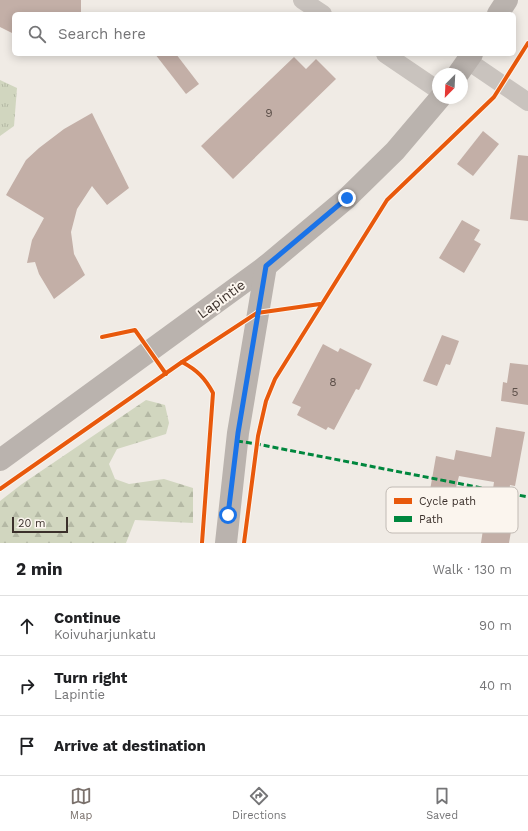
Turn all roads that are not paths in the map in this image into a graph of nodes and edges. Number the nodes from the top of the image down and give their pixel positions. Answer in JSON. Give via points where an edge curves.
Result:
{"nodes":[{"id":1,"x":302,"y":0,"type":"edge"},
{"id":2,"x":507,"y":0,"type":"edge"},
{"id":3,"x":320,"y":12,"type":"edge"},
{"id":4,"x":499,"y":12,"type":"edge"},
{"id":5,"x":387,"y":56,"type":"edge"},
{"id":6,"x":466,"y":63,"type":"edge"},
{"id":7,"x":432,"y":86,"type":"edge"},
{"id":8,"x":528,"y":102,"type":"edge"},
{"id":9,"x":435,"y":104,"type":"edge"},
{"id":10,"x":266,"y":266,"type":"junction"},
{"id":11,"x":0,"y":460,"type":"edge"},
{"id":12,"x":226,"y":543,"type":"edge"}],
"edges":[{"from":1,"to":3,"type":"street"},
{"from":2,"to":4,"type":"main road"},
{"from":5,"to":7,"type":"street"},
{"from":6,"to":8,"type":"street"},
{"from":9,"to":10,"type":"main road","name":"Lapintie","via":[[395,151],[347,198]]},
{"from":10,"to":11,"type":"main road","name":"Lapintie"},
{"from":10,"to":12,"type":"main road","via":[[238,433]]}]}
